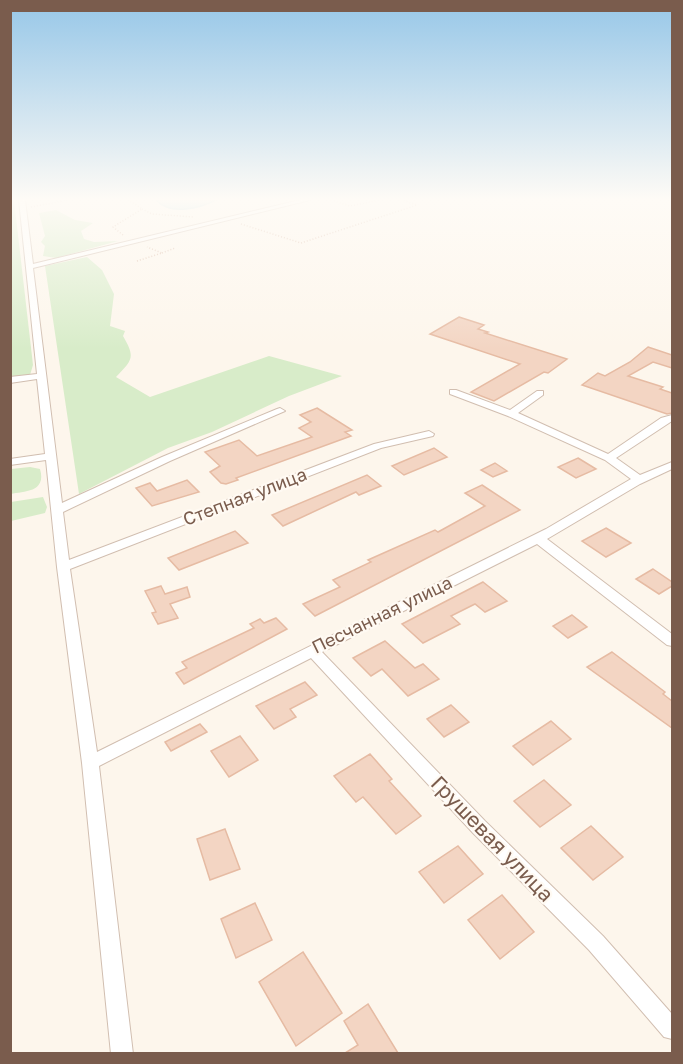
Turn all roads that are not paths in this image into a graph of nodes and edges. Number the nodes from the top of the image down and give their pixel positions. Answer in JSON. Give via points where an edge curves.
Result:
{"nodes":[{"id":1,"x":27,"y":250,"type":"edge"},
{"id":2,"x":98,"y":250,"type":"edge"},
{"id":3,"x":29,"y":267,"type":"junction"},
{"id":4,"x":42,"y":376,"type":"junction"},
{"id":5,"x":10,"y":380,"type":"edge"},
{"id":6,"x":453,"y":392,"type":"dead end"},
{"id":7,"x":540,"y":393,"type":"dead end"},
{"id":8,"x":280,"y":411,"type":"dead end"},
{"id":9,"x":511,"y":414,"type":"junction"},
{"id":10,"x":672,"y":418,"type":"edge"},
{"id":11,"x":429,"y":434,"type":"dead end"},
{"id":12,"x":50,"y":456,"type":"junction"},
{"id":13,"x":609,"y":458,"type":"junction"},
{"id":14,"x":10,"y":462,"type":"edge"},
{"id":15,"x":672,"y":465,"type":"edge"},
{"id":16,"x":638,"y":479,"type":"junction"},
{"id":17,"x":57,"y":510,"type":"junction"},
{"id":18,"x":539,"y":539,"type":"junction"},
{"id":19,"x":63,"y":567,"type":"junction"},
{"id":20,"x":672,"y":641,"type":"edge"},
{"id":21,"x":312,"y":650,"type":"junction"},
{"id":22,"x":90,"y":763,"type":"junction"},
{"id":23,"x":672,"y":1029,"type":"edge"},
{"id":24,"x":122,"y":1053,"type":"edge"}],
"edges":[{"from":1,"to":3,"type":"street"},
{"from":2,"to":3,"type":"street"},
{"from":3,"to":4,"type":"street"},
{"from":4,"to":5,"type":"street"},
{"from":4,"to":12,"type":"street"},
{"from":6,"to":9,"type":"street"},
{"from":7,"to":9,"type":"street"},
{"from":8,"to":17,"type":"street"},
{"from":9,"to":13,"type":"street"},
{"from":10,"to":13,"type":"street"},
{"from":11,"to":19,"type":"street","name":"Степная улица","via":[[378,446]]},
{"from":12,"to":14,"type":"street"},
{"from":12,"to":17,"type":"street"},
{"from":13,"to":16,"type":"street"},
{"from":15,"to":16,"type":"street","name":"Песчанная улица"},
{"from":16,"to":18,"type":"street","name":"Песчанная улица"},
{"from":17,"to":19,"type":"street"},
{"from":18,"to":20,"type":"street"},
{"from":18,"to":21,"type":"street","name":"Песчанная улица"},
{"from":19,"to":22,"type":"street"},
{"from":21,"to":22,"type":"street","name":"Песчанная улица"},
{"from":21,"to":23,"type":"street","name":"Грушевая улица","via":[[479,827],[596,943]]},
{"from":22,"to":24,"type":"street"}]}
